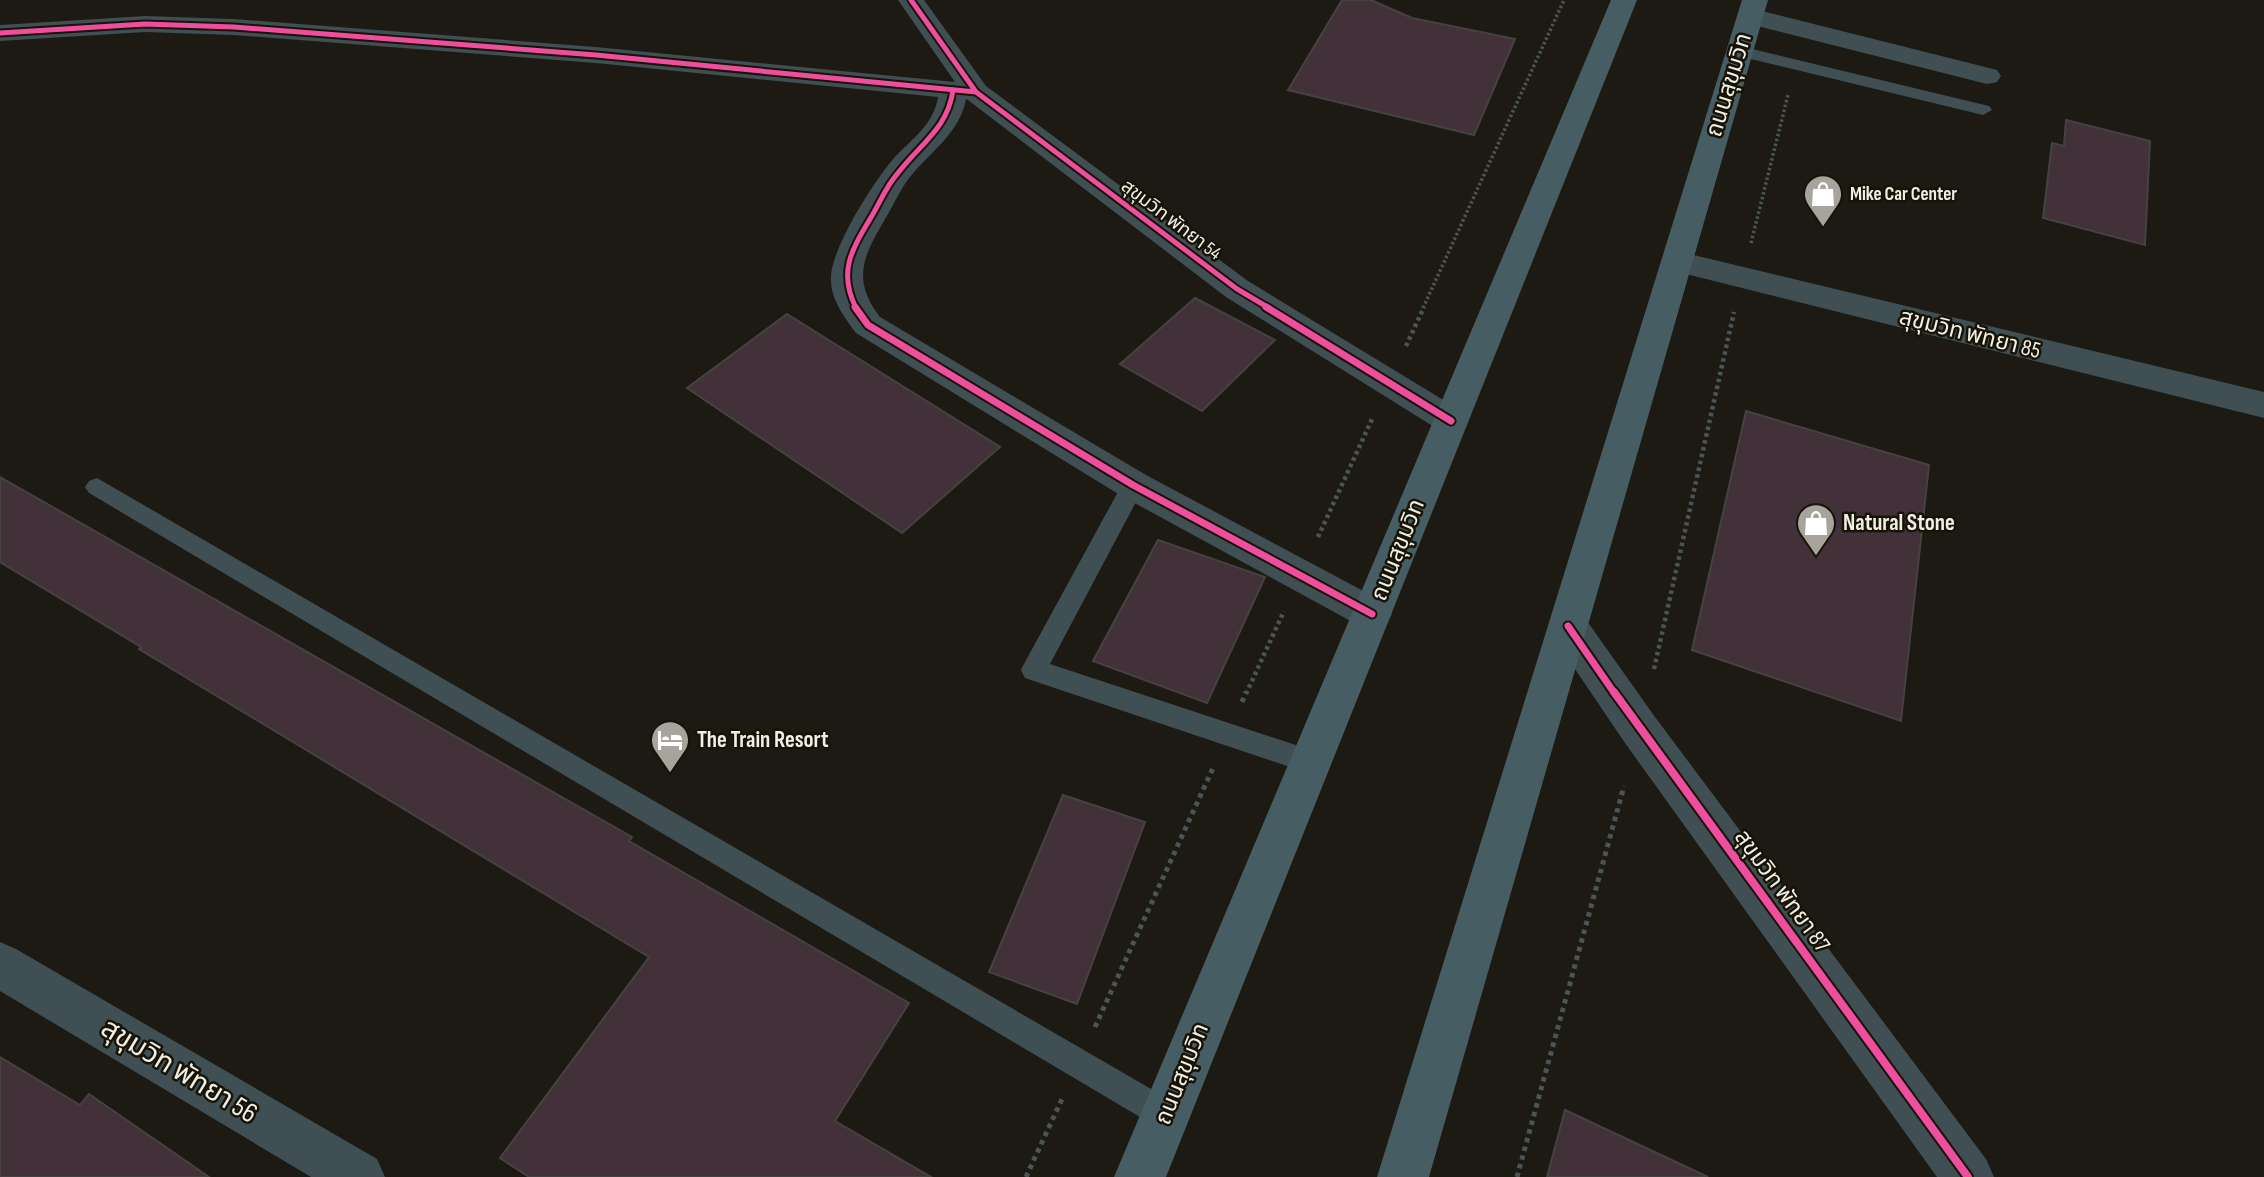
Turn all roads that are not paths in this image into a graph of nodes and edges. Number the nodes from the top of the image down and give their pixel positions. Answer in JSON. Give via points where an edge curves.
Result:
{"nodes":[{"id":1,"x":911,"y":0,"type":"edge"},
{"id":2,"x":1624,"y":0,"type":"edge"},
{"id":3,"x":1748,"y":22,"type":"edge"},
{"id":4,"x":0,"y":33,"type":"edge"},
{"id":5,"x":1987,"y":76,"type":"dead end"},
{"id":6,"x":964,"y":91,"type":"junction"},
{"id":7,"x":1983,"y":110,"type":"dead end"},
{"id":8,"x":1676,"y":262,"type":"junction"},
{"id":9,"x":2264,"y":405,"type":"edge"},
{"id":10,"x":1451,"y":421,"type":"junction"},
{"id":11,"x":1133,"y":485,"type":"junction"},
{"id":12,"x":97,"y":487,"type":"dead end"},
{"id":13,"x":1372,"y":614,"type":"junction"},
{"id":14,"x":1568,"y":625,"type":"junction"},
{"id":15,"x":1311,"y":762,"type":"junction"},
{"id":16,"x":0,"y":965,"type":"edge"},
{"id":17,"x":1166,"y":1115,"type":"junction"},
{"id":18,"x":359,"y":1177,"type":"edge"},
{"id":19,"x":1140,"y":1177,"type":"edge"},
{"id":20,"x":1403,"y":1177,"type":"edge"},
{"id":21,"x":1968,"y":1177,"type":"edge"}],
"edges":[{"from":1,"to":6,"type":"street","name":"สุขุมวิท พัทยา 54"},
{"from":2,"to":10,"type":"highway","name":"ถนนสุขุมวิท"},
{"from":3,"to":5,"type":"street"},
{"from":3,"to":7,"type":"lane","via":[[1796,64]]},
{"from":3,"to":8,"type":"highway","name":"ถนนสุขุมวิท"},
{"from":4,"to":6,"type":"street","via":[[145,23],[234,26]]},
{"from":6,"to":10,"type":"street","name":"สุขุมวิท พัทยา 54","via":[[1237,289]]},
{"from":6,"to":11,"type":"street","via":[[943,125],[897,173],[848,258],[846,287],[852,306],[868,325]]},
{"from":8,"to":9,"type":"street","name":"สุขุมวิท พัทยา 85"},
{"from":8,"to":14,"type":"highway","name":"ถนนสุขุมวิท"},
{"from":10,"to":13,"type":"highway","name":"ถนนสุขุมวิท"},
{"from":11,"to":13,"type":"street"},
{"from":11,"to":15,"type":"lane","via":[[1034,670]]},
{"from":12,"to":17,"type":"lane"},
{"from":13,"to":15,"type":"highway","name":"ถนนสุขุมวิท"},
{"from":14,"to":20,"type":"highway","name":"ถนนสุขุมวิท"},
{"from":14,"to":21,"type":"street","name":"สุขุมวิท พัทยา 87"},
{"from":15,"to":17,"type":"highway","name":"ถนนสุขุมวิท"},
{"from":16,"to":18,"type":"street","name":"สุขุมวิท พัทยา 56"},
{"from":17,"to":19,"type":"highway","name":"ถนนสุขุมวิท"}]}
